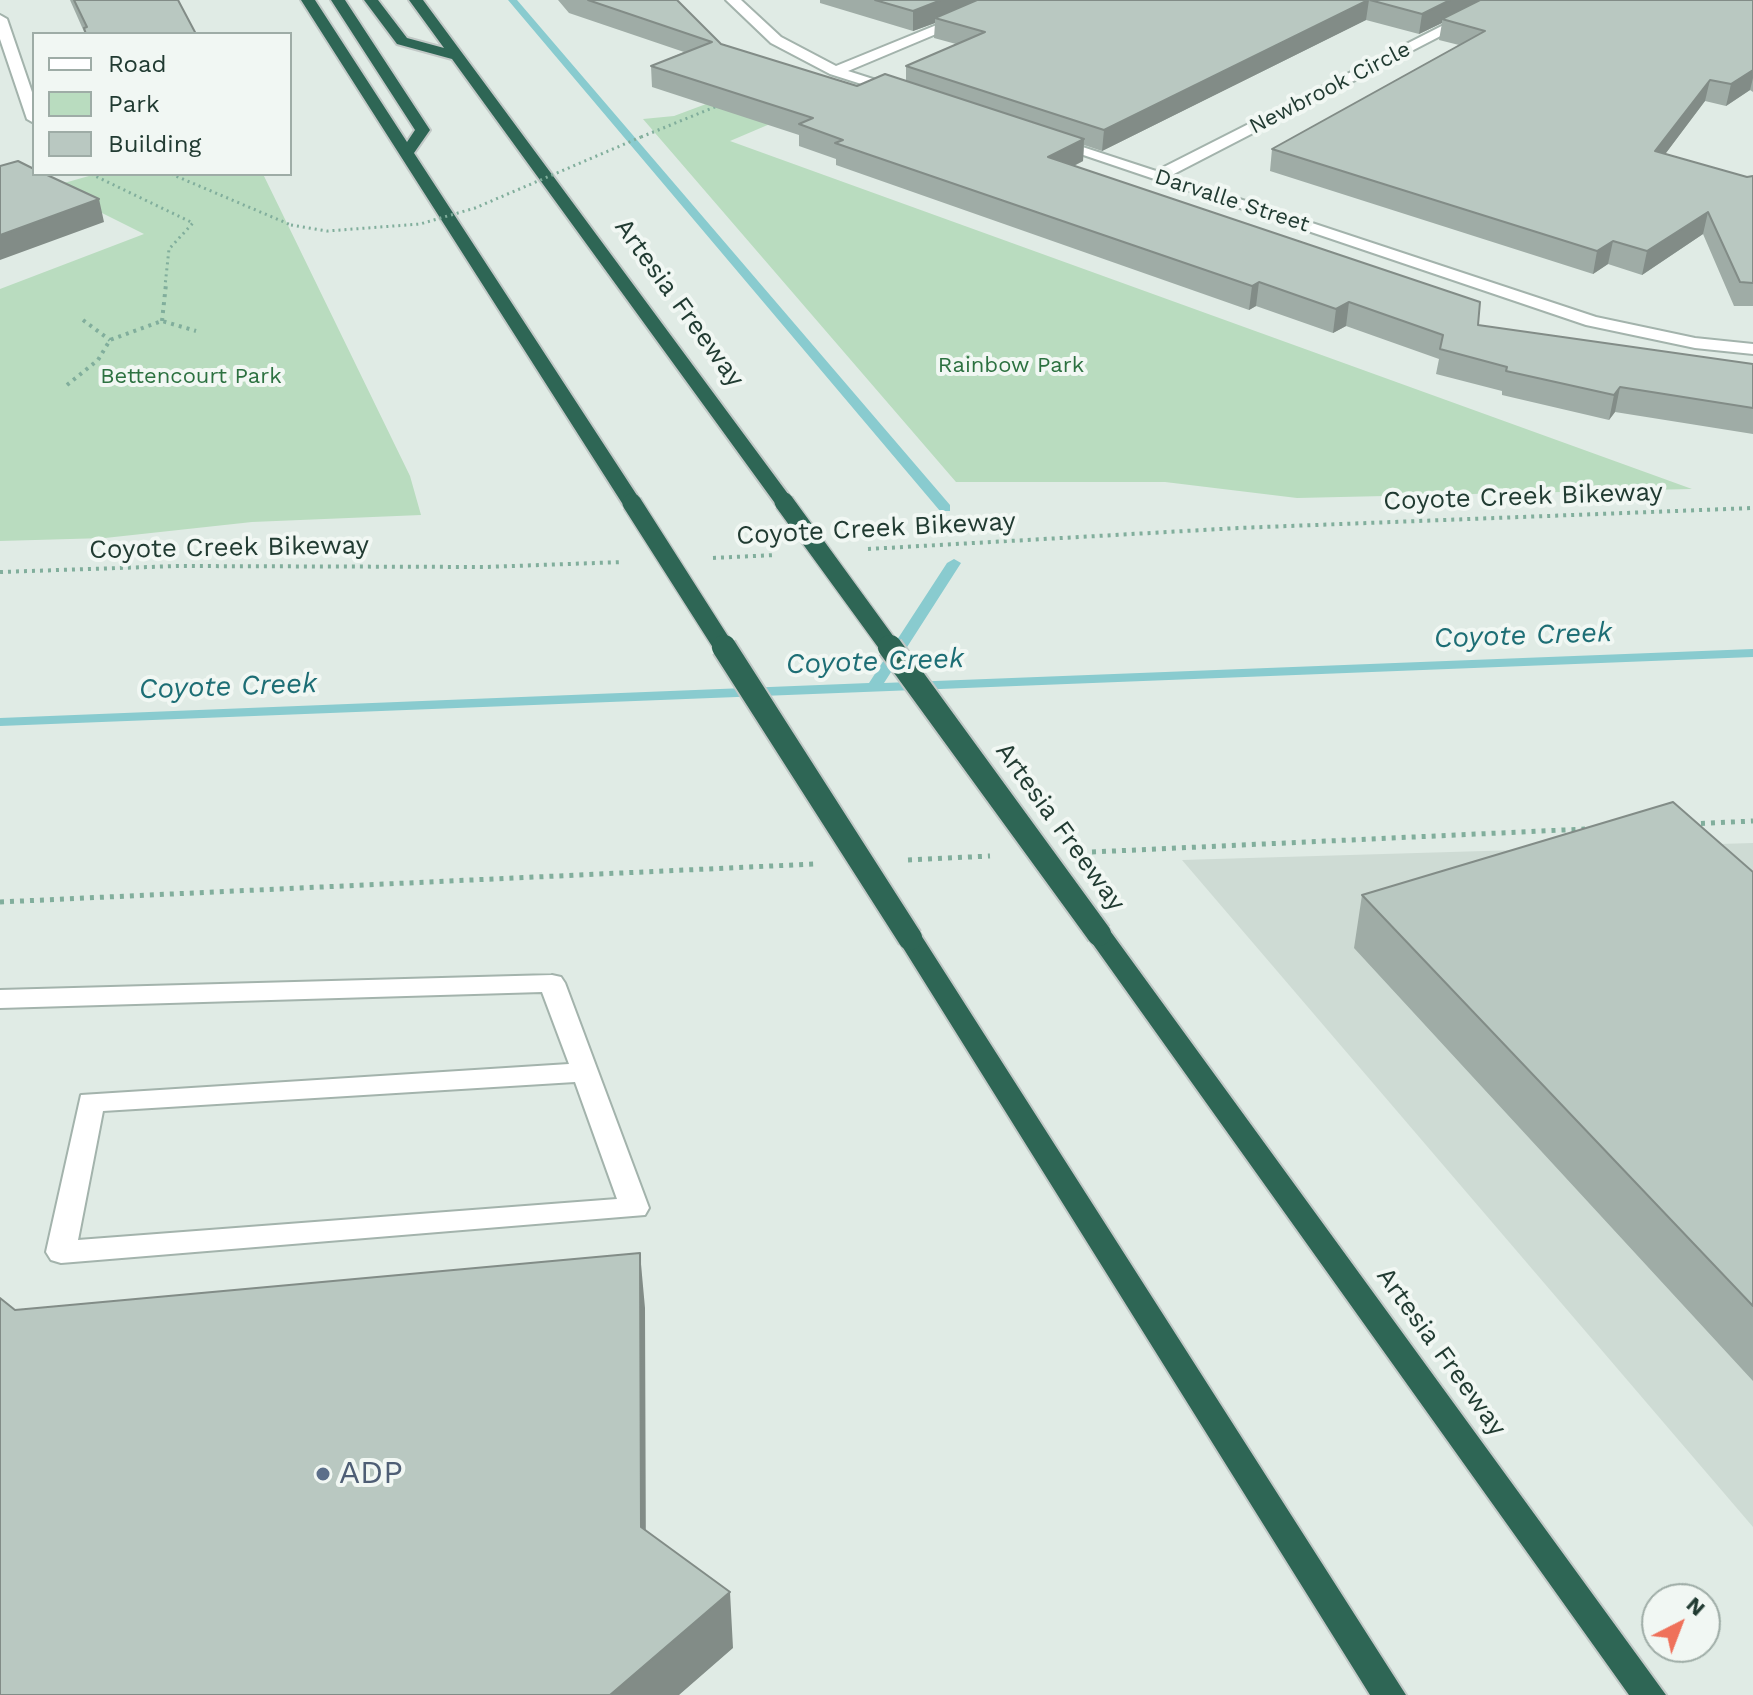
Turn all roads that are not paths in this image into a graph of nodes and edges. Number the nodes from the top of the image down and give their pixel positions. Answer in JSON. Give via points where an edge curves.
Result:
{"nodes":[{"id":1,"x":308,"y":0,"type":"edge"},
{"id":2,"x":338,"y":0,"type":"edge"},
{"id":3,"x":371,"y":0,"type":"edge"},
{"id":4,"x":416,"y":0,"type":"edge"},
{"id":5,"x":733,"y":0,"type":"edge"},
{"id":6,"x":1010,"y":0,"type":"edge"},
{"id":7,"x":1503,"y":0,"type":"edge"},
{"id":8,"x":2,"y":29,"type":"edge"},
{"id":9,"x":458,"y":56,"type":"junction"},
{"id":10,"x":835,"y":71,"type":"junction"},
{"id":11,"x":909,"y":95,"type":"edge"},
{"id":12,"x":32,"y":113,"type":"edge"},
{"id":13,"x":1041,"y":138,"type":"edge"},
{"id":14,"x":406,"y":153,"type":"junction"},
{"id":15,"x":1158,"y":176,"type":"junction"},
{"id":16,"x":1753,"y":349,"type":"edge"},
{"id":17,"x":0,"y":999,"type":"edge"},
{"id":18,"x":585,"y":1072,"type":"junction"},
{"id":19,"x":1389,"y":1695,"type":"edge"},
{"id":20,"x":1649,"y":1695,"type":"edge"}],
"edges":[{"from":1,"to":14,"type":"highway"},
{"from":2,"to":14,"type":"highway","via":[[423,130]]},
{"from":3,"to":9,"type":"highway","via":[[402,41]]},
{"from":4,"to":9,"type":"highway","name":"Artesia Freeway"},
{"from":5,"to":10,"type":"street","via":[[776,40]]},
{"from":6,"to":10,"type":"street"},
{"from":7,"to":15,"type":"street","name":"Newbrook Circle"},
{"from":8,"to":12,"type":"street"},
{"from":9,"to":20,"type":"highway","name":"Artesia Freeway","bridge":true},
{"from":10,"to":11,"type":"street"},
{"from":13,"to":15,"type":"street","name":"Darvalle Street"},
{"from":14,"to":19,"type":"highway","bridge":true},
{"from":15,"to":16,"type":"street","name":"Darvalle Street","via":[[1592,321],[1695,343]]},
{"from":17,"to":18,"type":"street","via":[[552,983]]},
{"from":18,"to":18,"type":"street","via":[[635,1208],[61,1252],[91,1102]]}]}
